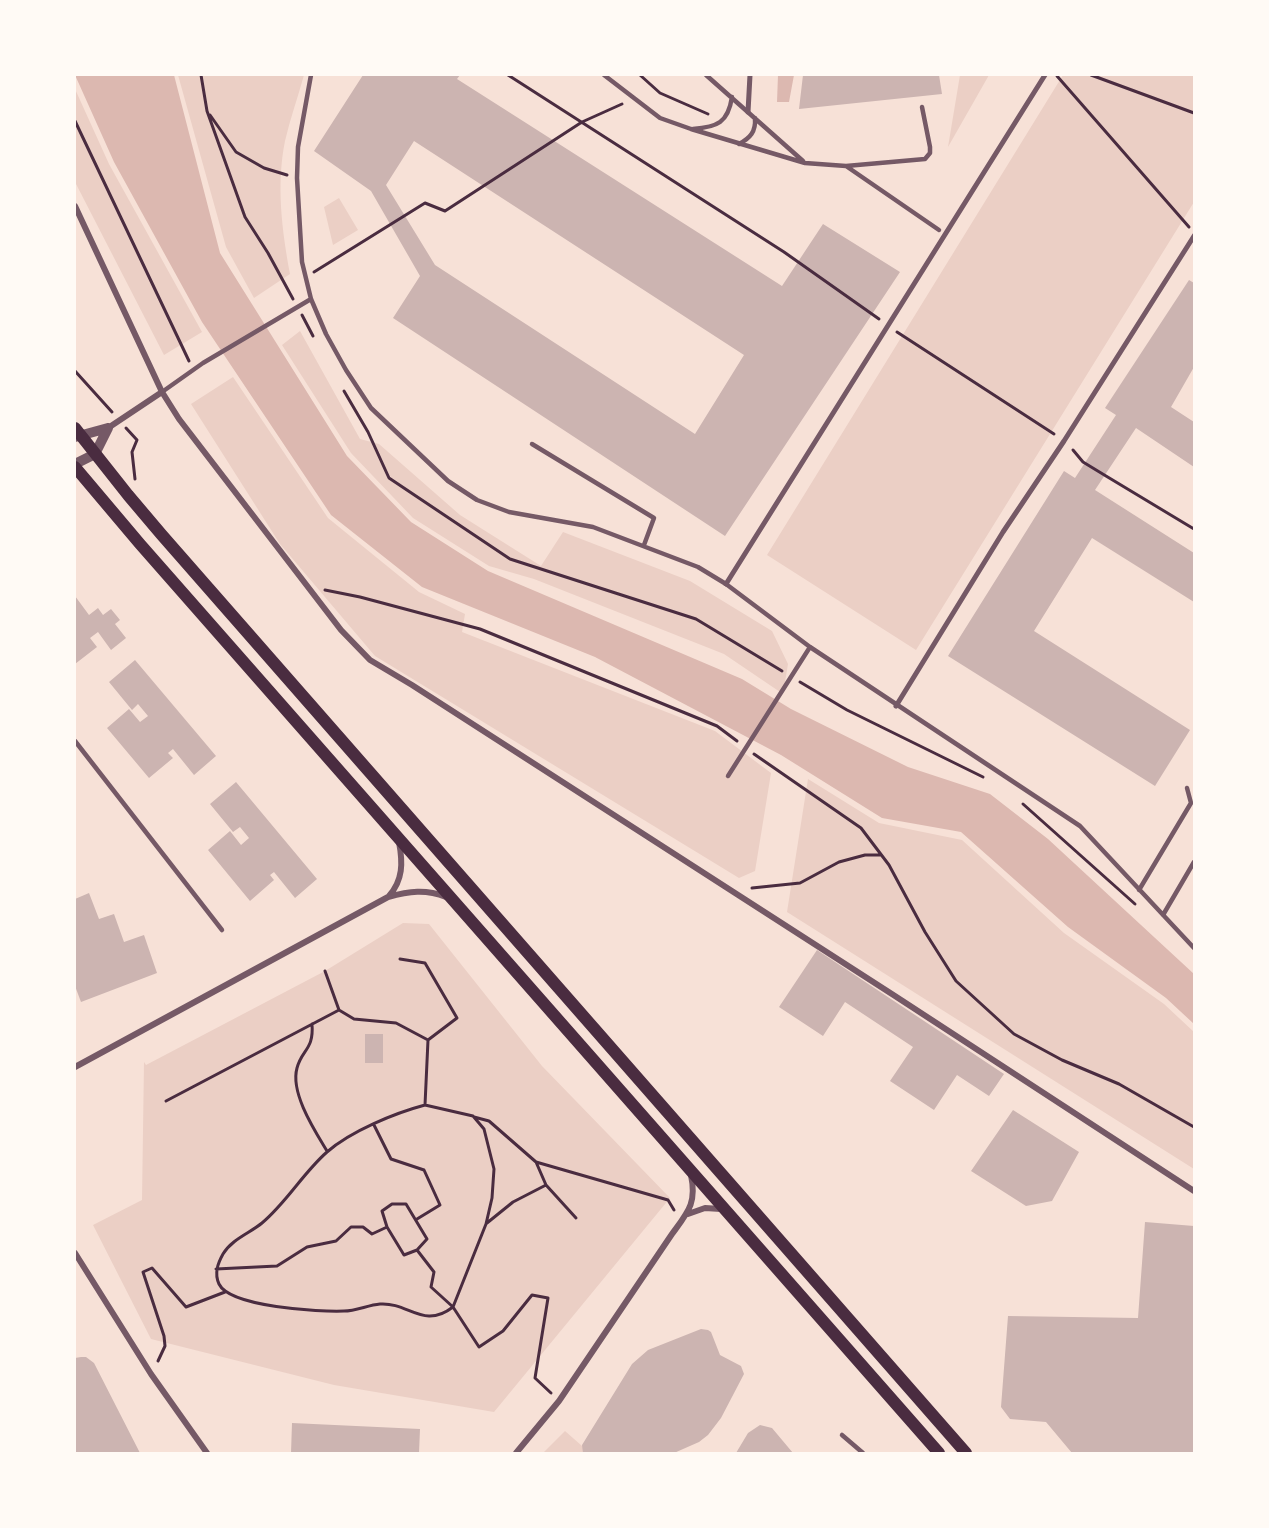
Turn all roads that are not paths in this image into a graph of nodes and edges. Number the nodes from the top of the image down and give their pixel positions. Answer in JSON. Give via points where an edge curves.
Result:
{"nodes":[{"id":1,"x":311,"y":75,"type":"edge"},
{"id":2,"x":604,"y":75,"type":"edge"},
{"id":3,"x":706,"y":75,"type":"edge"},
{"id":4,"x":750,"y":75,"type":"edge"},
{"id":5,"x":1045,"y":75,"type":"edge"},
{"id":6,"x":732,"y":97,"type":"junction"},
{"id":7,"x":922,"y":107,"type":"dead end"},
{"id":8,"x":748,"y":112,"type":"junction"},
{"id":9,"x":755,"y":118,"type":"junction"},
{"id":10,"x":691,"y":129,"type":"junction"},
{"id":11,"x":739,"y":144,"type":"junction"},
{"id":12,"x":805,"y":163,"type":"junction"},
{"id":13,"x":846,"y":166,"type":"junction"},
{"id":14,"x":75,"y":206,"type":"edge"},
{"id":15,"x":939,"y":230,"type":"dead end"},
{"id":16,"x":1194,"y":235,"type":"edge"},
{"id":17,"x":311,"y":299,"type":"junction"},
{"id":18,"x":162,"y":392,"type":"junction"},
{"id":19,"x":108,"y":428,"type":"junction"},
{"id":20,"x":77,"y":433,"type":"edge"},
{"id":21,"x":532,"y":444,"type":"dead end"},
{"id":22,"x":96,"y":454,"type":"junction"},
{"id":23,"x":75,"y":466,"type":"edge"},
{"id":24,"x":644,"y":545,"type":"junction"},
{"id":25,"x":726,"y":584,"type":"junction"},
{"id":26,"x":810,"y":647,"type":"junction"},
{"id":27,"x":896,"y":706,"type":"junction"},
{"id":28,"x":75,"y":741,"type":"edge"},
{"id":29,"x":77,"y":747,"type":"edge"},
{"id":30,"x":728,"y":776,"type":"dead end"},
{"id":31,"x":1187,"y":788,"type":"dead end"},
{"id":32,"x":398,"y":839,"type":"junction"},
{"id":33,"x":1194,"y":862,"type":"edge"},
{"id":34,"x":1139,"y":890,"type":"junction"},
{"id":35,"x":388,"y":897,"type":"junction"},
{"id":36,"x":452,"y":899,"type":"junction"},
{"id":37,"x":1162,"y":915,"type":"junction"},
{"id":38,"x":222,"y":930,"type":"dead end"},
{"id":39,"x":1194,"y":948,"type":"edge"},
{"id":40,"x":75,"y":1067,"type":"edge"},
{"id":41,"x":689,"y":1170,"type":"junction"},
{"id":42,"x":1194,"y":1191,"type":"edge"},
{"id":43,"x":724,"y":1209,"type":"junction"},
{"id":44,"x":687,"y":1214,"type":"junction"},
{"id":45,"x":75,"y":1253,"type":"edge"},
{"id":46,"x":842,"y":1435,"type":"dead end"},
{"id":47,"x":207,"y":1453,"type":"edge"},
{"id":48,"x":516,"y":1453,"type":"edge"},
{"id":49,"x":863,"y":1453,"type":"edge"},
{"id":50,"x":939,"y":1453,"type":"edge"},
{"id":51,"x":966,"y":1453,"type":"edge"}],
"edges":[{"from":1,"to":17,"type":"lane","via":[[298,147],[297,178],[302,261]]},
{"from":2,"to":10,"type":"lane","via":[[660,117]]},
{"from":3,"to":6,"type":"lane"},
{"from":4,"to":8,"type":"street"},
{"from":5,"to":25,"type":"street"},
{"from":6,"to":8,"type":"lane"},
{"from":6,"to":10,"type":"lane","via":[[722,122]]},
{"from":7,"to":13,"type":"lane","via":[[930,147],[925,159]]},
{"from":8,"to":9,"type":"lane"},
{"from":9,"to":11,"type":"lane","via":[[751,137]]},
{"from":9,"to":12,"type":"lane"},
{"from":10,"to":11,"type":"lane"},
{"from":11,"to":12,"type":"lane"},
{"from":12,"to":13,"type":"lane"},
{"from":13,"to":15,"type":"lane"},
{"from":14,"to":18,"type":"street"},
{"from":16,"to":27,"type":"street"},
{"from":17,"to":18,"type":"lane","via":[[193,369]]},
{"from":17,"to":24,"type":"lane","via":[[326,334],[371,408],[448,481],[477,500],[509,512],[593,527]]},
{"from":18,"to":19,"type":"street"},
{"from":18,"to":42,"type":"street","via":[[307,587],[370,660]]},
{"from":19,"to":20,"type":"street"},
{"from":19,"to":22,"type":"street"},
{"from":20,"to":22,"type":"main road"},
{"from":21,"to":24,"type":"lane","via":[[654,518]]},
{"from":22,"to":23,"type":"street"},
{"from":22,"to":51,"type":"main road","via":[[160,534]]},
{"from":23,"to":32,"type":"main road"},
{"from":24,"to":25,"type":"lane","via":[[698,567]]},
{"from":25,"to":26,"type":"lane"},
{"from":26,"to":27,"type":"lane"},
{"from":26,"to":30,"type":"lane"},
{"from":27,"to":34,"type":"lane","via":[[1080,826]]},
{"from":28,"to":29,"type":"lane"},
{"from":29,"to":38,"type":"lane"},
{"from":31,"to":34,"type":"lane","via":[[1191,802]]},
{"from":32,"to":35,"type":"street","via":[[401,873],[397,887]]},
{"from":32,"to":36,"type":"main road"},
{"from":33,"to":37,"type":"lane"},
{"from":34,"to":37,"type":"lane"},
{"from":35,"to":36,"type":"street","via":[[421,891]]},
{"from":35,"to":40,"type":"street"},
{"from":36,"to":41,"type":"main road"},
{"from":37,"to":39,"type":"lane"},
{"from":41,"to":43,"type":"main road"},
{"from":41,"to":44,"type":"street","via":[[693,1194]]},
{"from":43,"to":44,"type":"street","via":[[705,1208]]},
{"from":43,"to":50,"type":"main road"},
{"from":44,"to":48,"type":"street","via":[[559,1401]]},
{"from":45,"to":47,"type":"street","via":[[151,1374]]},
{"from":46,"to":49,"type":"lane"}]}
